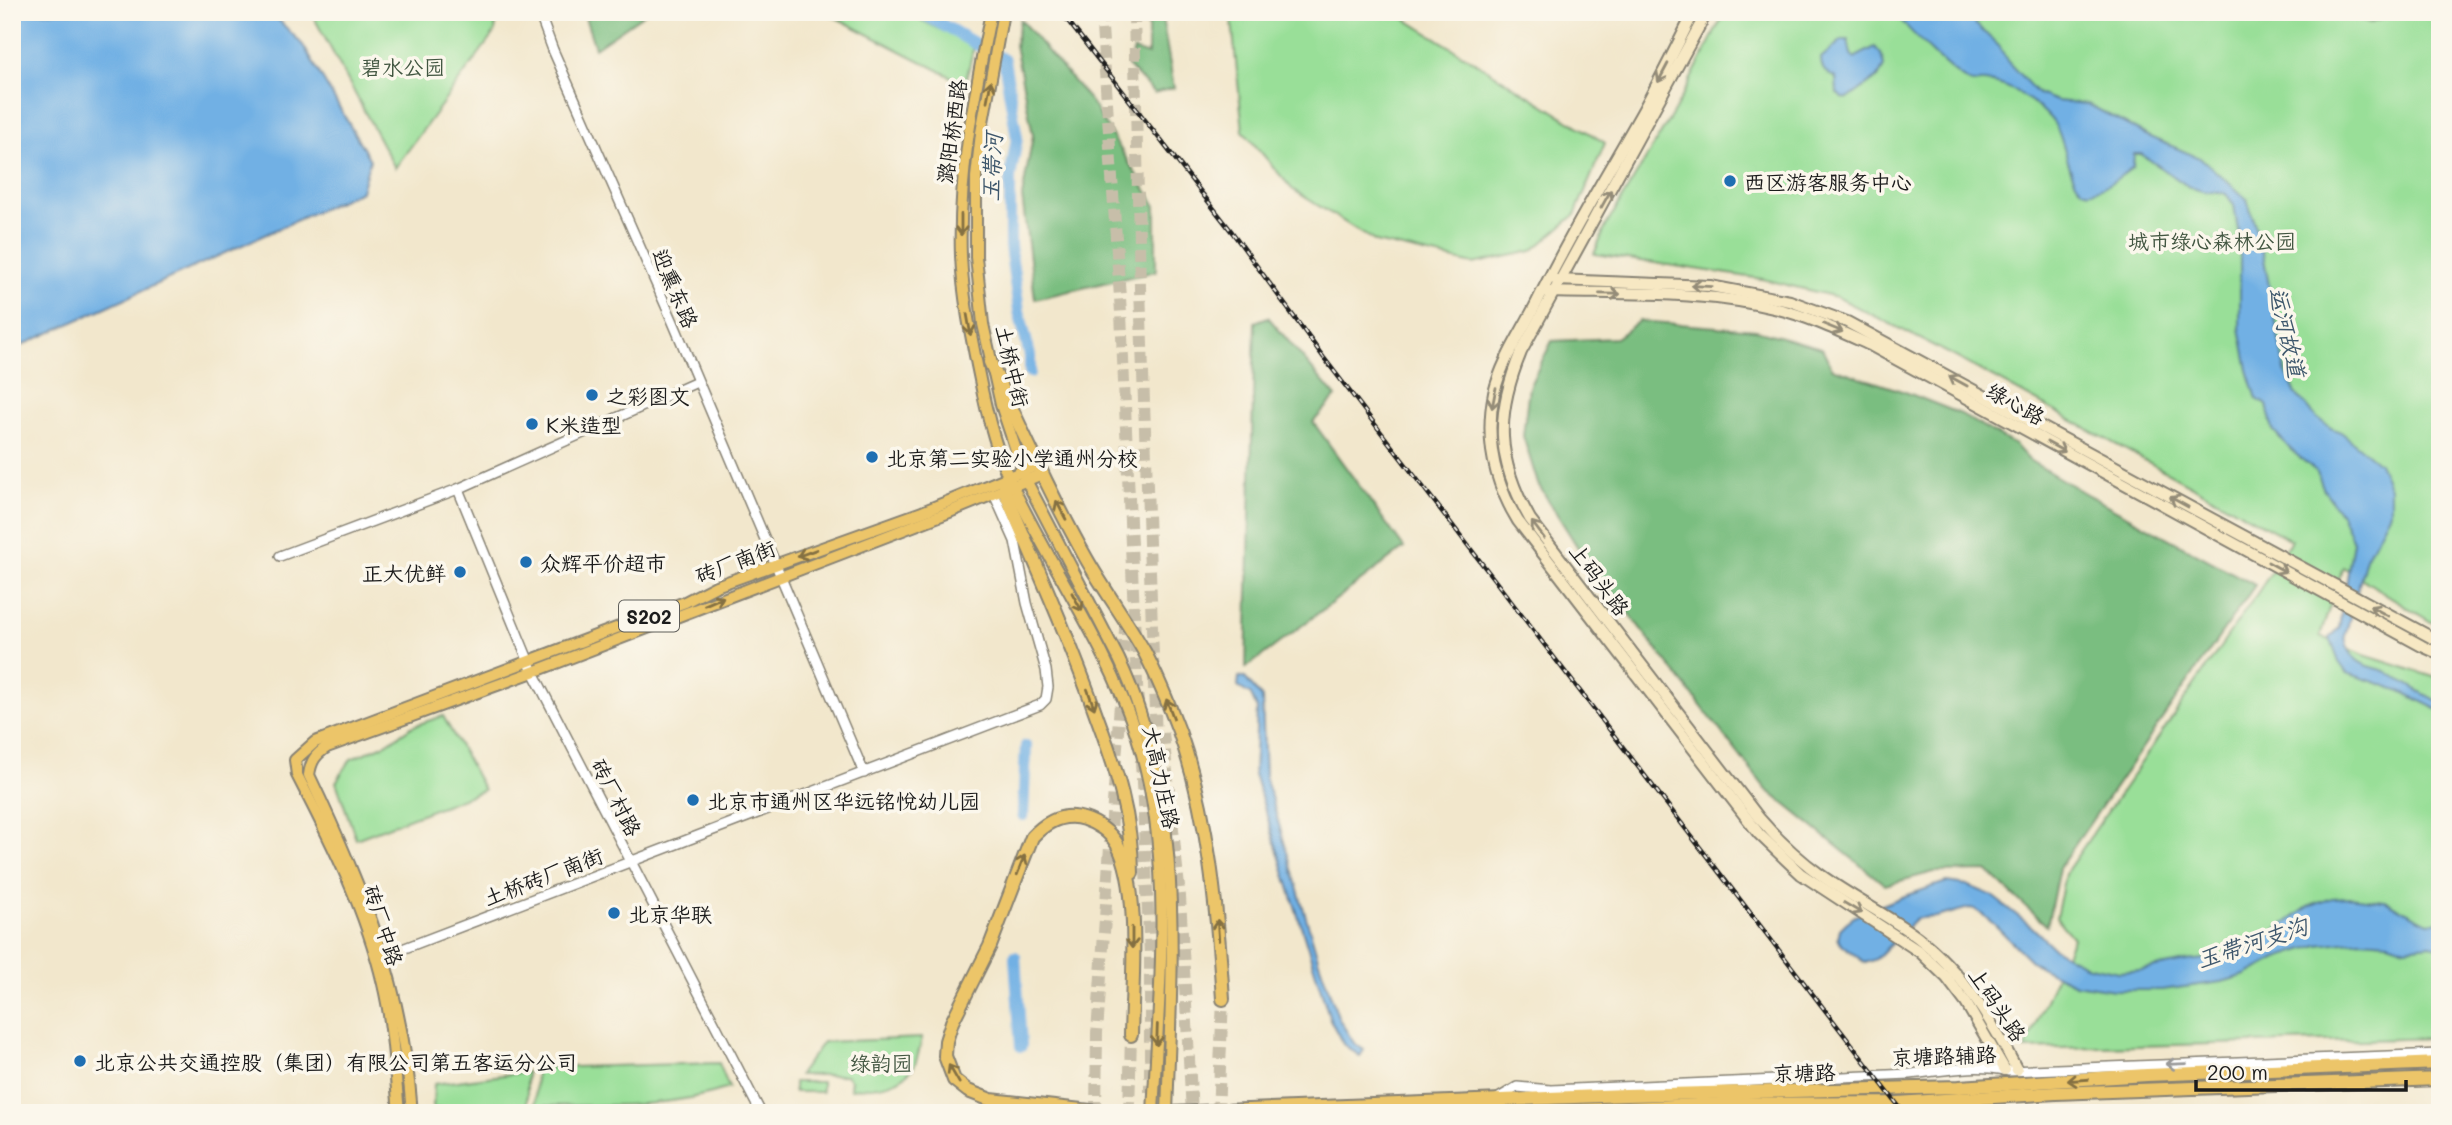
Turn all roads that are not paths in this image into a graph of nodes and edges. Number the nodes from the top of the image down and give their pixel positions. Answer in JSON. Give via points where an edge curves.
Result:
{"nodes":[{"id":1,"x":991,"y":12,"type":"edge"},
{"id":2,"x":1003,"y":12,"type":"edge"},
{"id":3,"x":1694,"y":12,"type":"edge"},
{"id":4,"x":1707,"y":12,"type":"edge"},
{"id":5,"x":541,"y":14,"type":"edge"},
{"id":6,"x":1570,"y":238,"type":"junction"},
{"id":7,"x":1581,"y":244,"type":"junction"},
{"id":8,"x":976,"y":257,"type":"joint"},
{"id":9,"x":1561,"y":279,"type":"junction"},
{"id":10,"x":1548,"y":280,"type":"junction"},
{"id":11,"x":1548,"y":292,"type":"junction"},
{"id":12,"x":990,"y":362,"type":"junction"},
{"id":13,"x":697,"y":382,"type":"junction"},
{"id":14,"x":1040,"y":470,"type":"junction"},
{"id":15,"x":1025,"y":476,"type":"junction"},
{"id":16,"x":1005,"y":487,"type":"junction"},
{"id":17,"x":458,"y":489,"type":"junction"},
{"id":18,"x":279,"y":556,"type":"dead end"},
{"id":19,"x":777,"y":570,"type":"junction"},
{"id":20,"x":2440,"y":642,"type":"edge"},
{"id":21,"x":2440,"y":654,"type":"edge"},
{"id":22,"x":531,"y":667,"type":"junction"},
{"id":23,"x":295,"y":760,"type":"joint"},
{"id":24,"x":312,"y":762,"type":"joint"},
{"id":25,"x":864,"y":773,"type":"junction"},
{"id":26,"x":1731,"y":791,"type":"junction"},
{"id":27,"x":631,"y":862,"type":"junction"},
{"id":28,"x":1132,"y":908,"type":"junction"},
{"id":29,"x":384,"y":956,"type":"junction"},
{"id":30,"x":1223,"y":999,"type":"tunnel mouth"},
{"id":31,"x":1131,"y":1035,"type":"tunnel mouth"},
{"id":32,"x":2440,"y":1054,"type":"edge"},
{"id":33,"x":2440,"y":1063,"type":"edge"},
{"id":34,"x":2005,"y":1070,"type":"junction"},
{"id":35,"x":2017,"y":1070,"type":"junction"},
{"id":36,"x":2440,"y":1079,"type":"edge"},
{"id":37,"x":1495,"y":1100,"type":"junction"},
{"id":38,"x":1942,"y":1100,"type":"junction"},
{"id":39,"x":1882,"y":1103,"type":"junction"},
{"id":40,"x":1778,"y":1104,"type":"junction"},
{"id":41,"x":1964,"y":1109,"type":"junction"},
{"id":42,"x":1572,"y":1112,"type":"edge"},
{"id":43,"x":399,"y":1113,"type":"edge"},
{"id":44,"x":412,"y":1113,"type":"edge"},
{"id":45,"x":761,"y":1113,"type":"edge"},
{"id":46,"x":1109,"y":1113,"type":"edge"},
{"id":47,"x":1153,"y":1113,"type":"edge"},
{"id":48,"x":1168,"y":1113,"type":"edge"},
{"id":49,"x":1508,"y":1113,"type":"edge"},
{"id":50,"x":1741,"y":1113,"type":"edge"},
{"id":51,"x":1982,"y":1113,"type":"edge"}],
"edges":[{"from":1,"to":16,"type":"main road","name":"潞阳桥西路","one_way":true,"via":[[968,132],[961,257],[969,328]]},
{"from":8,"to":2,"type":"main road","name":"潞阳桥西路","one_way":true,"via":[[980,144]]},
{"from":3,"to":6,"type":"main road","name":"上码头路","one_way":true},
{"from":7,"to":4,"type":"main road","name":"上码头路","one_way":true},
{"from":5,"to":13,"type":"street","name":"迎熏东路"},
{"from":6,"to":7,"type":"main road"},
{"from":6,"to":10,"type":"main road","name":"上码头路"},
{"from":7,"to":9,"type":"main road","name":"上码头路"},
{"from":8,"to":12,"type":"main road","name":"土桥中街"},
{"from":9,"to":10,"type":"main road","name":"绿心路"},
{"from":9,"to":11,"type":"main road","name":"上码头路"},
{"from":20,"to":9,"type":"main road","name":"绿心路","one_way":true,"via":[[1847,322],[1790,301],[1710,286]]},
{"from":10,"to":11,"type":"main road","name":"上码头路"},
{"from":11,"to":21,"type":"main road","name":"绿心路","one_way":true,"via":[[1740,301],[1839,331]]},
{"from":11,"to":26,"type":"main road","name":"上码头路","via":[[1502,370],[1492,409],[1492,453],[1508,505]]},
{"from":12,"to":14,"type":"highway"},
{"from":12,"to":15,"type":"main road","name":"土桥中街"},
{"from":13,"to":17,"type":"street"},
{"from":13,"to":19,"type":"street","name":"迎熏东路"},
{"from":14,"to":15,"type":"main road","name":"砖厂南街","number":"S202"},
{"from":30,"to":14,"type":"highway","one_way":true,"via":[[1217,912],[1205,835],[1179,733],[1145,654],[1086,559]]},
{"from":15,"to":16,"type":"main road","name":"砖厂南街","number":"S202"},
{"from":15,"to":48,"type":"main road","name":"大高力庄路","via":[[1119,659],[1152,746],[1172,904]]},
{"from":16,"to":19,"type":"main road","name":"砖厂南街","number":"S202","one_way":true},
{"from":16,"to":19,"type":"main road","name":"砖厂南街","number":"S202"},
{"from":16,"to":25,"type":"street","name":"土桥砖厂南街","via":[[1027,603],[1046,670],[1046,699]]},
{"from":16,"to":28,"type":"highway","one_way":true,"via":[[1120,779],[1132,864]]},
{"from":16,"to":47,"type":"main road","name":"大高力庄路","one_way":true,"via":[[1106,659],[1137,738],[1150,795],[1161,888]]},
{"from":17,"to":18,"type":"street"},
{"from":17,"to":22,"type":"street","name":"砖厂村路"},
{"from":19,"to":22,"type":"main road","name":"砖厂南街","number":"S202","via":[[716,586]]},
{"from":19,"to":25,"type":"street","name":"迎熏东路"},
{"from":22,"to":23,"type":"main road","name":"砖厂南街","number":"S202","via":[[315,742]]},
{"from":22,"to":24,"type":"main road","name":"砖厂南街","number":"S202","via":[[327,747]]},
{"from":22,"to":27,"type":"street","name":"砖厂村路"},
{"from":23,"to":43,"type":"main road","name":"砖厂中路","number":"S202","via":[[371,939],[389,1014]]},
{"from":24,"to":29,"type":"main road","name":"砖厂中路","number":"S202","via":[[309,775],[359,884]]},
{"from":25,"to":27,"type":"street","name":"土桥砖厂南街"},
{"from":26,"to":34,"type":"main road","name":"上码头路","one_way":true,"via":[[1759,834],[1801,874],[1920,952],[1947,978]]},
{"from":26,"to":35,"type":"main road","name":"上码头路","via":[[1801,860],[1919,939],[1953,971],[1989,1019]]},
{"from":27,"to":29,"type":"street","name":"土桥砖厂南街"},
{"from":27,"to":45,"type":"street","name":"砖厂村路"},
{"from":28,"to":31,"type":"highway","one_way":true},
{"from":46,"to":28,"type":"highway","one_way":true,"via":[[991,1100],[968,1091],[949,1069],[946,1041],[990,946],[1032,837],[1041,828],[1068,817],[1101,827],[1122,856]]},
{"from":29,"to":44,"type":"main road","name":"砖厂中路","number":"S202","via":[[406,1051]]},
{"from":32,"to":35,"type":"street","name":"京塘路辅路","one_way":true},
{"from":33,"to":37,"type":"highway","name":"京塘路","one_way":true,"via":[[2024,1084]]},
{"from":34,"to":35,"type":"street","name":"京塘路辅路"},
{"from":34,"to":37,"type":"street","name":"京塘路辅路","via":[[1551,1090],[1517,1087]]},
{"from":36,"to":38,"type":"highway","name":"京塘路"},
{"from":37,"to":48,"type":"highway","name":"京塘路"},
{"from":38,"to":39,"type":"highway","name":"京塘路"},
{"from":38,"to":41,"type":"street"},
{"from":39,"to":40,"type":"highway","name":"京塘路"},
{"from":39,"to":41,"type":"street","via":[[1911,1109]]},
{"from":40,"to":42,"type":"highway","name":"京塘路"},
{"from":40,"to":50,"type":"street"},
{"from":41,"to":51,"type":"street"},
{"from":42,"to":49,"type":"highway","name":"京塘路"}]}
